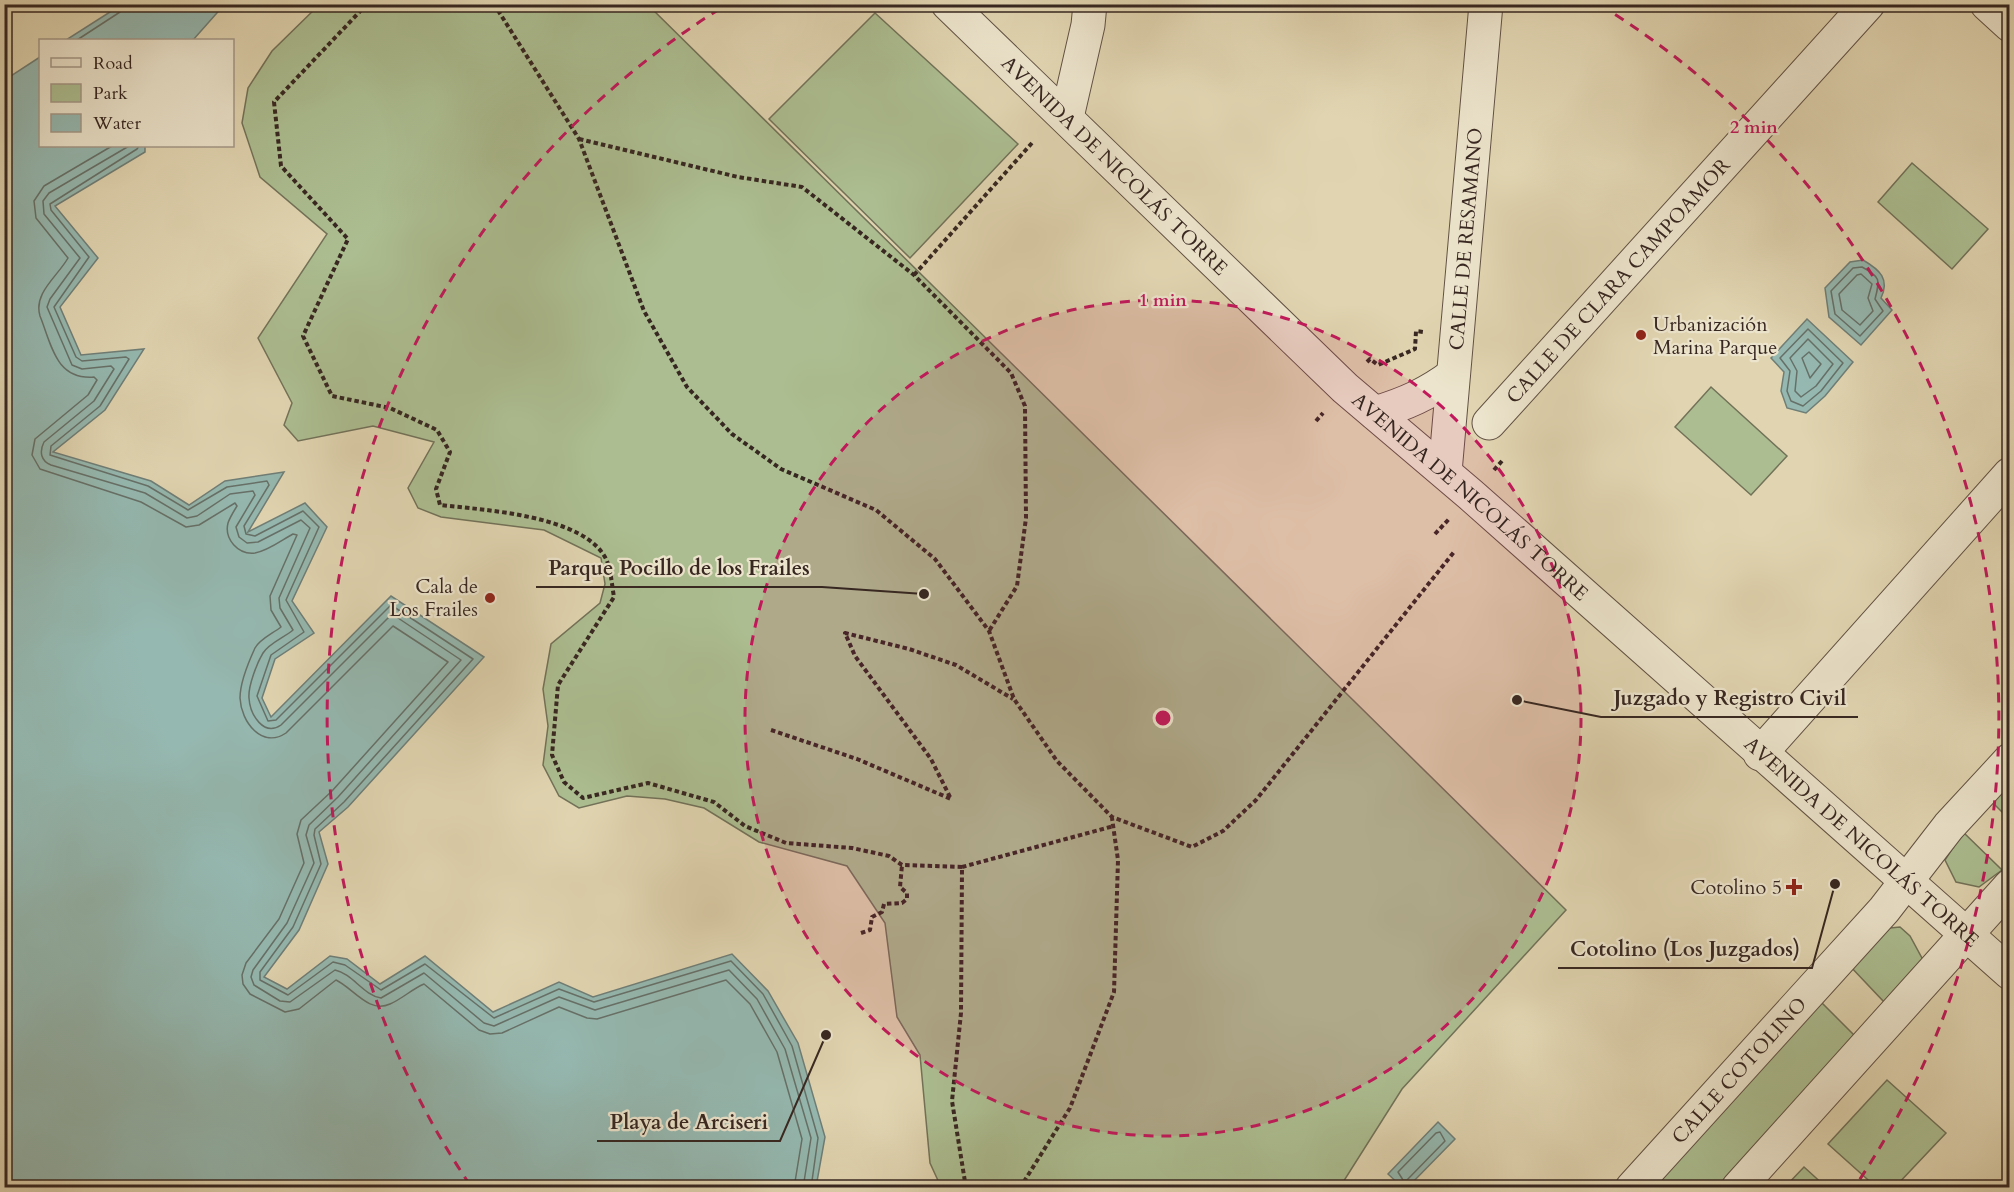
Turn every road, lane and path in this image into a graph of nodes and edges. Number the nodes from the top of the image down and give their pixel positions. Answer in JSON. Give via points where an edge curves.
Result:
{"nodes":[{"id":1,"x":367,"y":4,"type":"edge"},
{"id":2,"x":494,"y":4,"type":"edge"},
{"id":3,"x":948,"y":4,"type":"edge"},
{"id":4,"x":1090,"y":4,"type":"edge"},
{"id":5,"x":1486,"y":4,"type":"edge"},
{"id":6,"x":1868,"y":4,"type":"edge"},
{"id":7,"x":1987,"y":4,"type":"edge"},
{"id":8,"x":2010,"y":25,"type":"edge"},
{"id":9,"x":1067,"y":117,"type":"junction"},
{"id":10,"x":579,"y":139,"type":"junction"},
{"id":11,"x":1032,"y":143,"type":"dead end"},
{"id":12,"x":914,"y":275,"type":"junction"},
{"id":13,"x":1457,"y":336,"type":"junction"},
{"id":14,"x":1453,"y":375,"type":"junction"},
{"id":15,"x":1345,"y":388,"type":"junction"},
{"id":16,"x":1375,"y":413,"type":"junction"},
{"id":17,"x":1316,"y":421,"type":"dead end"},
{"id":18,"x":1489,"y":423,"type":"dead end"},
{"id":19,"x":1445,"y":472,"type":"junction"},
{"id":20,"x":2010,"y":474,"type":"edge"},
{"id":21,"x":1454,"y":552,"type":"dead end"},
{"id":22,"x":989,"y":631,"type":"junction"},
{"id":23,"x":1014,"y":699,"type":"junction"},
{"id":24,"x":771,"y":730,"type":"dead end"},
{"id":25,"x":1760,"y":754,"type":"junction"},
{"id":26,"x":2010,"y":760,"type":"edge"},
{"id":27,"x":1112,"y":817,"type":"junction"},
{"id":28,"x":1114,"y":826,"type":"junction"},
{"id":29,"x":902,"y":865,"type":"junction"},
{"id":30,"x":962,"y":867,"type":"junction"},
{"id":31,"x":1907,"y":880,"type":"junction"},
{"id":32,"x":2010,"y":886,"type":"edge"},
{"id":33,"x":861,"y":933,"type":"dead end"},
{"id":34,"x":1965,"y":936,"type":"junction"},
{"id":35,"x":2010,"y":973,"type":"edge"},
{"id":36,"x":966,"y":1188,"type":"edge"},
{"id":37,"x":1020,"y":1188,"type":"edge"},
{"id":38,"x":1632,"y":1188,"type":"edge"},
{"id":39,"x":1738,"y":1188,"type":"edge"}],
"edges":[{"from":1,"to":29,"type":"path","via":[[274,102],[281,166],[348,239],[303,336],[332,396],[390,408],[437,430],[450,452],[436,489],[441,505],[550,520],[592,543],[606,560],[614,597],[558,685],[552,755],[564,782],[583,798],[648,783],[714,802],[745,826],[786,843],[852,848],[889,856]]},
{"from":2,"to":10,"type":"path"},
{"from":3,"to":9,"type":"street","name":"AVENIDA DE NICOLÁS TORRE"},
{"from":4,"to":9,"type":"street"},
{"from":5,"to":13,"type":"street","name":"CALLE DE RESAMANO"},
{"from":6,"to":18,"type":"street","name":"CALLE DE CLARA CAMPOAMOR"},
{"from":7,"to":8,"type":"street"},
{"from":9,"to":15,"type":"street","name":"AVENIDA DE NICOLÁS TORRE"},
{"from":10,"to":12,"type":"path","via":[[738,177],[802,187]]},
{"from":10,"to":22,"type":"path","via":[[644,311],[687,387],[732,434],[781,469],[876,510],[935,559]]},
{"from":11,"to":12,"type":"path"},
{"from":12,"to":22,"type":"path","via":[[1011,373],[1025,406],[1026,518],[1017,586]]},
{"from":13,"to":14,"type":"street","name":"CALLE DE RESAMANO"},
{"from":13,"to":15,"type":"path","via":[[1416,331],[1415,349],[1378,365],[1370,358]]},
{"from":14,"to":16,"type":"street","via":[[1405,405]]},
{"from":14,"to":19,"type":"street","name":"CALLE DE RESAMANO"},
{"from":15,"to":16,"type":"street","name":"AVENIDA DE NICOLÁS TORRE"},
{"from":15,"to":17,"type":"path"},
{"from":16,"to":19,"type":"street","name":"AVENIDA DE NICOLÁS TORRE"},
{"from":19,"to":25,"type":"street","name":"AVENIDA DE NICOLÁS TORRE"},
{"from":20,"to":25,"type":"street"},
{"from":21,"to":27,"type":"path","via":[[1256,800],[1223,831],[1192,847]]},
{"from":22,"to":23,"type":"path"},
{"from":23,"to":24,"type":"path","via":[[956,665],[845,633],[855,657],[931,759],[951,799],[857,759]]},
{"from":23,"to":27,"type":"path","via":[[1057,761]]},
{"from":25,"to":31,"type":"street","name":"AVENIDA DE NICOLÁS TORRE"},
{"from":26,"to":31,"type":"street","name":"CALLE COTOLINO","via":[[1949,826]]},
{"from":27,"to":28,"type":"path"},
{"from":28,"to":30,"type":"path"},
{"from":28,"to":37,"type":"path","via":[[1118,860],[1114,992],[1070,1108]]},
{"from":29,"to":30,"type":"path"},
{"from":29,"to":33,"type":"path","via":[[900,887],[907,893],[907,899],[884,904],[882,912],[872,917],[870,930]]},
{"from":30,"to":36,"type":"path","via":[[960,1013],[952,1101]]},
{"from":31,"to":34,"type":"street","name":"AVENIDA DE NICOLÁS TORRE"},
{"from":31,"to":38,"type":"street","name":"CALLE COTOLINO"},
{"from":32,"to":34,"type":"street"},
{"from":34,"to":35,"type":"street","name":"AVENIDA DE NICOLÁS TORRE"},
{"from":34,"to":39,"type":"street"}]}
